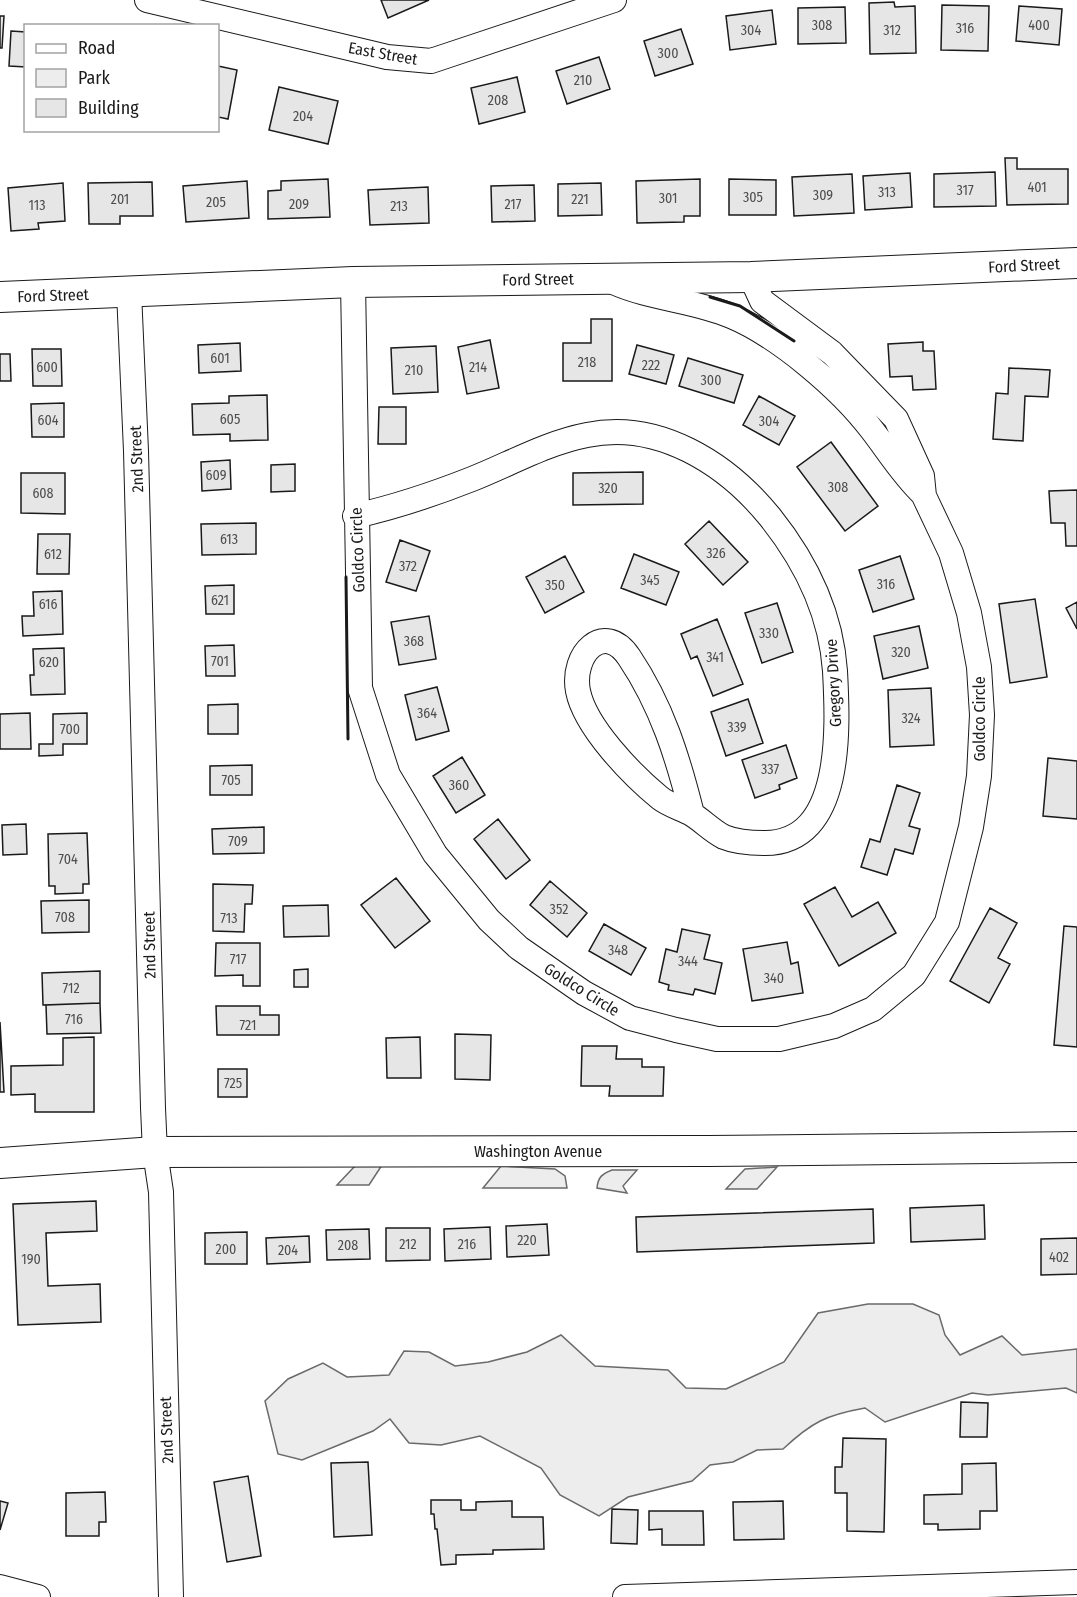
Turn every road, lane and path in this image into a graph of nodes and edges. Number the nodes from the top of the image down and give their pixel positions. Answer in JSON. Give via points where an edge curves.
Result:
{"nodes":[{"id":1,"x":147,"y":0,"type":"edge"},
{"id":2,"x":614,"y":0,"type":"edge"},
{"id":3,"x":1077,"y":263,"type":"edge"},
{"id":4,"x":604,"y":277,"type":"junction"},
{"id":5,"x":751,"y":278,"type":"junction"},
{"id":6,"x":353,"y":282,"type":"junction"},
{"id":7,"x":129,"y":292,"type":"junction"},
{"id":8,"x":0,"y":297,"type":"edge"},
{"id":9,"x":924,"y":496,"type":"junction"},
{"id":10,"x":355,"y":516,"type":"junction"},
{"id":11,"x":692,"y":814,"type":"junction"},
{"id":12,"x":1077,"y":1147,"type":"edge"},
{"id":13,"x":155,"y":1152,"type":"junction"},
{"id":14,"x":0,"y":1163,"type":"edge"},
{"id":15,"x":1077,"y":1582,"type":"edge"},
{"id":16,"x":0,"y":1587,"type":"edge"},
{"id":17,"x":1043,"y":1590,"type":"edge"},
{"id":18,"x":38,"y":1597,"type":"edge"},
{"id":19,"x":171,"y":1597,"type":"edge"},
{"id":20,"x":625,"y":1597,"type":"edge"}],
"edges":[{"from":1,"to":2,"type":"street","name":"East Street","via":[[387,57],[431,61]]},
{"from":3,"to":5,"type":"street","name":"Ford Street"},
{"from":4,"to":5,"type":"street","name":"Ford Street"},
{"from":4,"to":6,"type":"street","name":"Ford Street"},
{"from":4,"to":9,"type":"street","name":"Goldco Circle","via":[[636,292],[734,317],[806,363],[852,406]]},
{"from":5,"to":9,"type":"street","name":"Goldco Circle","via":[[762,301],[832,353],[896,419],[922,476]]},
{"from":6,"to":7,"type":"street","name":"Ford Street"},
{"from":6,"to":10,"type":"street","name":"Goldco Circle"},
{"from":7,"to":8,"type":"street","name":"Ford Street"},
{"from":7,"to":13,"type":"street","name":"2nd Street"},
{"from":9,"to":10,"type":"street","name":"Goldco Circle","via":[[951,553],[969,613],[979,667],[982,715],[979,777],[947,922],[914,975],[873,1009],[834,1026],[779,1039],[717,1039],[630,1018],[584,993],[519,948],[489,920],[435,854],[388,775],[360,688]]},
{"from":10,"to":11,"type":"street","name":"Gregory Drive","via":[[397,506],[589,434],[622,432],[671,440],[727,474],[757,501],[791,544],[814,585],[829,627],[836,718],[832,781],[819,811],[799,837],[776,843],[724,837]]},
{"from":11,"to":11,"type":"street","name":"Gregory Drive","via":[[661,712],[631,660],[621,646],[606,641],[592,645],[581,655],[575,674],[588,716],[642,781],[663,800]]},
{"from":12,"to":13,"type":"street","name":"Washington Avenue"},
{"from":13,"to":14,"type":"street","name":"Washington Avenue"},
{"from":13,"to":19,"type":"street","name":"2nd Street","via":[[161,1192]]},
{"from":15,"to":17,"type":"street"},
{"from":16,"to":18,"type":"street"},
{"from":17,"to":20,"type":"street"}]}
